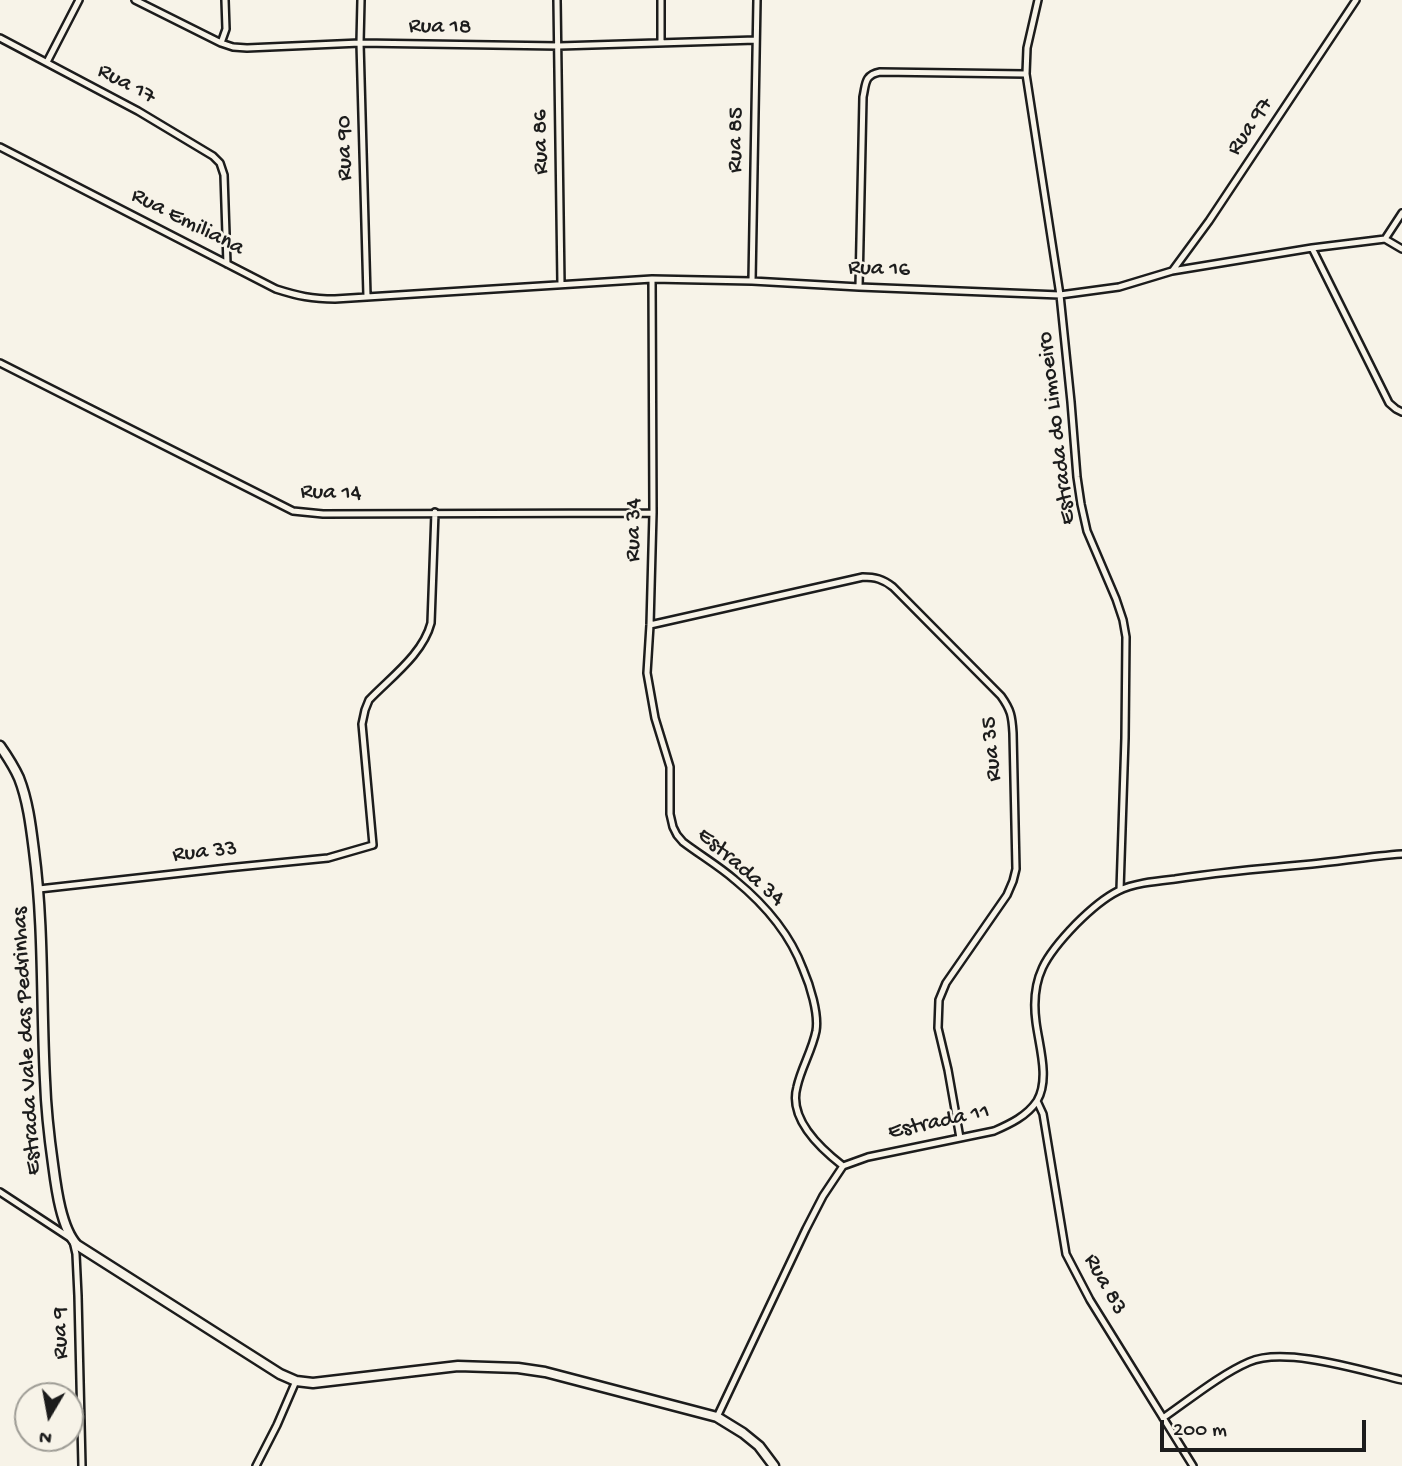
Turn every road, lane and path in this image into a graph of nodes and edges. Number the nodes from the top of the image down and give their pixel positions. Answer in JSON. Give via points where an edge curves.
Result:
{"nodes":[{"id":1,"x":79,"y":0,"type":"edge"},
{"id":2,"x":135,"y":0,"type":"edge"},
{"id":3,"x":225,"y":0,"type":"edge"},
{"id":4,"x":361,"y":0,"type":"edge"},
{"id":5,"x":557,"y":0,"type":"edge"},
{"id":6,"x":661,"y":0,"type":"edge"},
{"id":7,"x":757,"y":0,"type":"edge"},
{"id":8,"x":1038,"y":0,"type":"edge"},
{"id":9,"x":1356,"y":0,"type":"edge"},
{"id":10,"x":0,"y":38,"type":"edge"},
{"id":11,"x":756,"y":40,"type":"junction"},
{"id":12,"x":221,"y":43,"type":"junction"},
{"id":13,"x":360,"y":43,"type":"junction"},
{"id":14,"x":661,"y":43,"type":"junction"},
{"id":15,"x":559,"y":46,"type":"junction"},
{"id":16,"x":47,"y":62,"type":"junction"},
{"id":17,"x":1026,"y":75,"type":"junction"},
{"id":18,"x":0,"y":147,"type":"edge"},
{"id":19,"x":1402,"y":213,"type":"edge"},
{"id":20,"x":1385,"y":239,"type":"junction"},
{"id":21,"x":1311,"y":248,"type":"junction"},
{"id":22,"x":1402,"y":249,"type":"edge"},
{"id":23,"x":228,"y":264,"type":"junction"},
{"id":24,"x":1172,"y":271,"type":"junction"},
{"id":25,"x":652,"y":279,"type":"junction"},
{"id":26,"x":752,"y":281,"type":"junction"},
{"id":27,"x":561,"y":284,"type":"junction"},
{"id":28,"x":859,"y":288,"type":"junction"},
{"id":29,"x":1060,"y":295,"type":"junction"},
{"id":30,"x":367,"y":296,"type":"junction"},
{"id":31,"x":0,"y":363,"type":"edge"},
{"id":32,"x":1402,"y":412,"type":"edge"},
{"id":33,"x":435,"y":512,"type":"junction"},
{"id":34,"x":653,"y":513,"type":"junction"},
{"id":35,"x":650,"y":625,"type":"junction"},
{"id":36,"x":0,"y":746,"type":"edge"},
{"id":37,"x":671,"y":778,"type":"joint"},
{"id":38,"x":1402,"y":854,"type":"edge"},
{"id":39,"x":39,"y":889,"type":"junction"},
{"id":40,"x":1120,"y":890,"type":"junction"},
{"id":41,"x":1037,"y":1101,"type":"junction"},
{"id":42,"x":960,"y":1138,"type":"junction"},
{"id":43,"x":843,"y":1167,"type":"junction"},
{"id":44,"x":0,"y":1192,"type":"edge"},
{"id":45,"x":72,"y":1240,"type":"junction"},
{"id":46,"x":1402,"y":1380,"type":"edge"},
{"id":47,"x":296,"y":1381,"type":"junction"},
{"id":48,"x":717,"y":1418,"type":"junction"},
{"id":49,"x":1163,"y":1418,"type":"junction"},
{"id":50,"x":82,"y":1466,"type":"edge"},
{"id":51,"x":257,"y":1466,"type":"edge"},
{"id":52,"x":774,"y":1466,"type":"edge"},
{"id":53,"x":1194,"y":1466,"type":"edge"}],
"edges":[{"from":1,"to":16,"type":"street"},
{"from":2,"to":12,"type":"street","name":"Rua 18"},
{"from":3,"to":12,"type":"street","via":[[226,29]]},
{"from":4,"to":13,"type":"street","name":"Rua 90"},
{"from":5,"to":15,"type":"street","name":"Rua 86"},
{"from":6,"to":14,"type":"street"},
{"from":7,"to":11,"type":"street","name":"Rua 85"},
{"from":8,"to":17,"type":"street","name":"Estrada do Limoeiro"},
{"from":9,"to":24,"type":"street","name":"Rua 97"},
{"from":10,"to":16,"type":"street","name":"Rua 17"},
{"from":11,"to":14,"type":"street","name":"Rua 18"},
{"from":11,"to":26,"type":"street","name":"Rua 85"},
{"from":12,"to":13,"type":"street","name":"Rua 18","via":[[247,48]]},
{"from":13,"to":15,"type":"street","name":"Rua 18"},
{"from":13,"to":30,"type":"street","name":"Rua 90"},
{"from":14,"to":15,"type":"street","name":"Rua 18"},
{"from":15,"to":27,"type":"street","name":"Rua 86"},
{"from":16,"to":23,"type":"street","name":"Rua 17","via":[[138,111],[220,163]]},
{"from":17,"to":28,"type":"street","via":[[880,72],[868,77],[863,97]]},
{"from":17,"to":29,"type":"street","name":"Estrada do Limoeiro"},
{"from":18,"to":23,"type":"street","name":"Rua Emiliana"},
{"from":19,"to":20,"type":"street"},
{"from":20,"to":21,"type":"street","name":"Rua 16"},
{"from":20,"to":22,"type":"street"},
{"from":21,"to":24,"type":"street","name":"Rua 16"},
{"from":21,"to":32,"type":"street","via":[[1389,403]]},
{"from":23,"to":30,"type":"street","name":"Rua Emiliana","via":[[300,297]]},
{"from":24,"to":29,"type":"street","name":"Rua 16","via":[[1119,287]]},
{"from":25,"to":26,"type":"street","name":"Rua 16"},
{"from":25,"to":27,"type":"street","name":"Rua 16"},
{"from":25,"to":34,"type":"street","name":"Rua 34"},
{"from":26,"to":28,"type":"street","name":"Rua 16"},
{"from":27,"to":30,"type":"street","name":"Rua 16"},
{"from":28,"to":29,"type":"street","name":"Rua 16"},
{"from":29,"to":40,"type":"street","name":"Estrada do Limoeiro","via":[[1081,504],[1126,637]]},
{"from":31,"to":33,"type":"street","name":"Rua 14","via":[[293,511]]},
{"from":33,"to":34,"type":"street","name":"Rua 14"},
{"from":33,"to":39,"type":"street","name":"Rua 33","via":[[428,637],[369,700],[362,724],[373,845],[328,858]]},
{"from":34,"to":35,"type":"street","name":"Rua 34"},
{"from":35,"to":37,"type":"street","name":"Rua 34","via":[[647,673]]},
{"from":35,"to":42,"type":"street","name":"Rua 35","via":[[875,577],[893,587],[1008,705],[1013,733],[1016,869],[1007,895],[946,983],[937,1010]]},
{"from":36,"to":39,"type":"main road","name":"Estrada Vale das Pedrinhas","via":[[19,778],[25,799]]},
{"from":37,"to":43,"type":"street","name":"Estrada 34","via":[[670,814],[677,835],[735,880],[775,920],[804,970],[816,1029],[797,1085],[796,1110],[825,1152]]},
{"from":38,"to":40,"type":"street","via":[[1225,871]]},
{"from":39,"to":45,"type":"main road","name":"Estrada Vale das Pedrinhas","via":[[48,1122],[55,1181]]},
{"from":40,"to":41,"type":"street","via":[[1088,912],[1051,952],[1042,969],[1035,1002],[1042,1066]]},
{"from":41,"to":42,"type":"street","name":"Estrada 11","via":[[1012,1123]]},
{"from":41,"to":49,"type":"street","name":"Rua 83","via":[[1066,1254]]},
{"from":42,"to":43,"type":"street","name":"Estrada 11","via":[[868,1157]]},
{"from":43,"to":48,"type":"street","via":[[806,1229]]},
{"from":44,"to":45,"type":"street"},
{"from":45,"to":47,"type":"main road"},
{"from":45,"to":50,"type":"street","name":"Rua 9","via":[[77,1272]]},
{"from":46,"to":49,"type":"street","via":[[1316,1361],[1263,1357],[1234,1370]]},
{"from":47,"to":48,"type":"main road","via":[[335,1381],[457,1366],[518,1368]]},
{"from":47,"to":51,"type":"street"},
{"from":48,"to":52,"type":"main road","via":[[759,1446]]},
{"from":49,"to":53,"type":"street","name":"Rua 83"}]}
